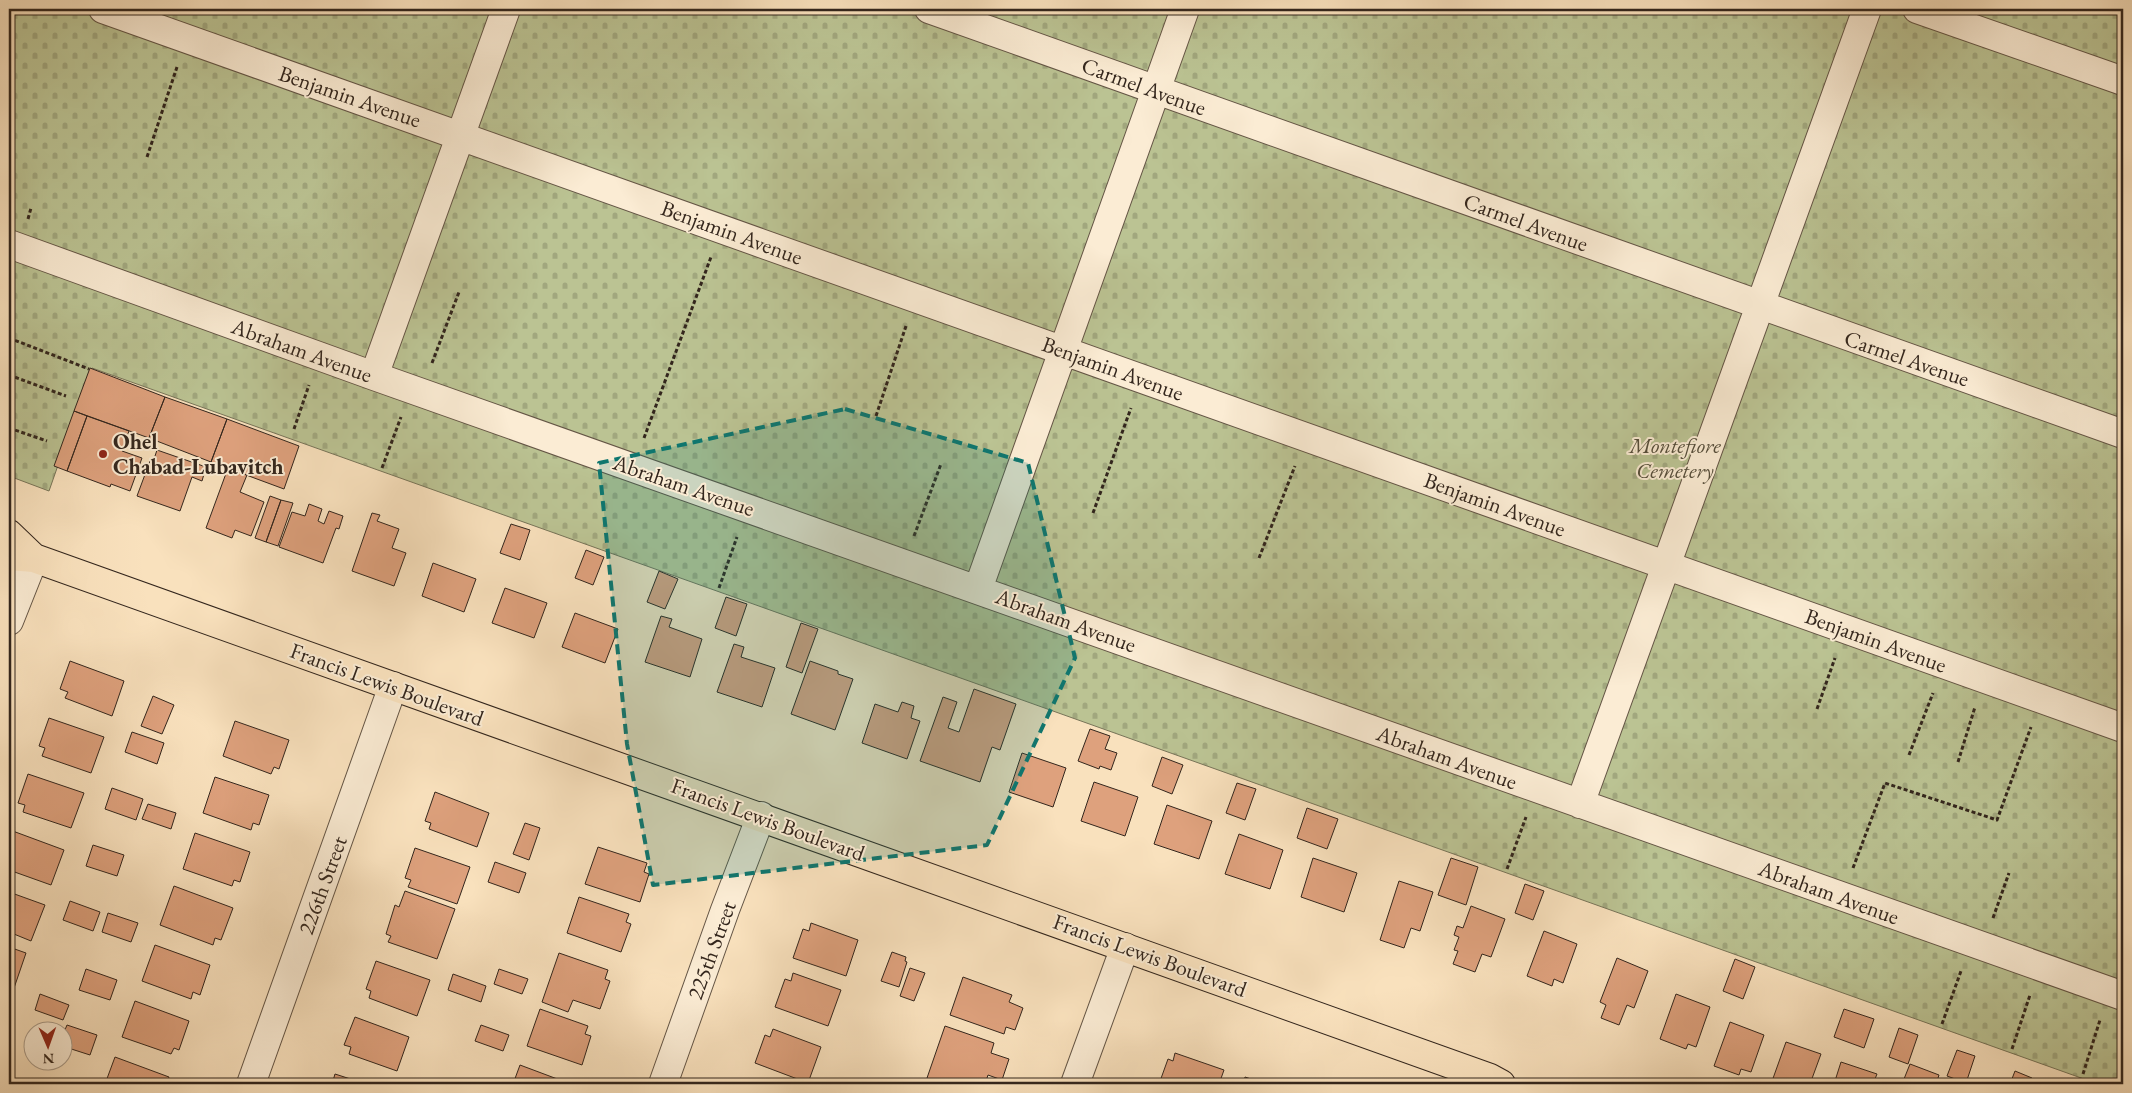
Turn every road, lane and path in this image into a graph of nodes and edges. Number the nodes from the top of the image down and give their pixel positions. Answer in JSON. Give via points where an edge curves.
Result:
{"nodes":[{"id":1,"x":103,"y":9,"type":"edge"},
{"id":2,"x":506,"y":9,"type":"edge"},
{"id":3,"x":929,"y":9,"type":"edge"},
{"id":4,"x":1185,"y":9,"type":"edge"},
{"id":5,"x":1867,"y":9,"type":"edge"},
{"id":6,"x":1917,"y":9,"type":"edge"},
{"id":7,"x":187,"y":38,"type":"junction"},
{"id":8,"x":2123,"y":82,"type":"edge"},
{"id":9,"x":1155,"y":90,"type":"junction"},
{"id":10,"x":461,"y":135,"type":"junction"},
{"id":11,"x":147,"y":156,"type":"dead end"},
{"id":12,"x":722,"y":228,"type":"junction"},
{"id":13,"x":9,"y":244,"type":"edge"},
{"id":14,"x":459,"y":292,"type":"dead end"},
{"id":15,"x":916,"y":298,"type":"junction"},
{"id":16,"x":1760,"y":306,"type":"junction"},
{"id":17,"x":9,"y":338,"type":"edge"},
{"id":18,"x":1062,"y":350,"type":"junction"},
{"id":19,"x":319,"y":355,"type":"junction"},
{"id":20,"x":89,"y":369,"type":"dead end"},
{"id":21,"x":9,"y":375,"type":"edge"},
{"id":22,"x":374,"y":376,"type":"junction"},
{"id":23,"x":1142,"y":378,"type":"junction"},
{"id":24,"x":416,"y":390,"type":"junction"},
{"id":25,"x":66,"y":396,"type":"dead end"},
{"id":26,"x":876,"y":416,"type":"dead end"},
{"id":27,"x":9,"y":428,"type":"edge"},
{"id":28,"x":294,"y":429,"type":"dead end"},
{"id":29,"x":2123,"y":434,"type":"edge"},
{"id":30,"x":1306,"y":437,"type":"junction"},
{"id":31,"x":47,"y":442,"type":"dead end"},
{"id":32,"x":941,"y":464,"type":"dead end"},
{"id":33,"x":633,"y":467,"type":"junction"},
{"id":34,"x":382,"y":468,"type":"dead end"},
{"id":35,"x":748,"y":507,"type":"junction"},
{"id":36,"x":1093,"y":513,"type":"dead end"},
{"id":37,"x":9,"y":534,"type":"edge"},
{"id":38,"x":22,"y":557,"type":"edge"},
{"id":39,"x":1259,"y":558,"type":"dead end"},
{"id":40,"x":904,"y":562,"type":"junction"},
{"id":41,"x":1668,"y":565,"type":"junction"},
{"id":42,"x":719,"y":588,"type":"dead end"},
{"id":43,"x":978,"y":589,"type":"junction"},
{"id":44,"x":9,"y":622,"type":"edge"},
{"id":45,"x":1845,"y":629,"type":"junction"},
{"id":46,"x":1944,"y":664,"type":"junction"},
{"id":47,"x":1984,"y":679,"type":"junction"},
{"id":48,"x":393,"y":686,"type":"junction"},
{"id":49,"x":2042,"y":699,"type":"junction"},
{"id":50,"x":1817,"y":709,"type":"dead end"},
{"id":51,"x":2123,"y":728,"type":"edge"},
{"id":52,"x":1909,"y":754,"type":"dead end"},
{"id":53,"x":1958,"y":762,"type":"dead end"},
{"id":54,"x":1536,"y":789,"type":"junction"},
{"id":55,"x":1580,"y":804,"type":"junction"},
{"id":56,"x":762,"y":816,"type":"junction"},
{"id":57,"x":1507,"y":868,"type":"dead end"},
{"id":58,"x":2009,"y":873,"type":"dead end"},
{"id":59,"x":1842,"y":897,"type":"junction"},
{"id":60,"x":1976,"y":944,"type":"junction"},
{"id":61,"x":1125,"y":946,"type":"junction"},
{"id":62,"x":2039,"y":967,"type":"junction"},
{"id":63,"x":2116,"y":994,"type":"edge"},
{"id":64,"x":1942,"y":1024,"type":"dead end"},
{"id":65,"x":2012,"y":1049,"type":"dead end"},
{"id":66,"x":2083,"y":1074,"type":"dead end"},
{"id":67,"x":1497,"y":1083,"type":"edge"},
{"id":68,"x":251,"y":1084,"type":"edge"},
{"id":69,"x":663,"y":1084,"type":"edge"},
{"id":70,"x":1075,"y":1084,"type":"edge"}],
"edges":[{"from":1,"to":7,"type":"street","name":"Benjamin Avenue"},
{"from":2,"to":10,"type":"street"},
{"from":3,"to":9,"type":"street","name":"Carmel Avenue"},
{"from":4,"to":9,"type":"street"},
{"from":5,"to":16,"type":"street"},
{"from":6,"to":8,"type":"street"},
{"from":7,"to":10,"type":"street","name":"Benjamin Avenue"},
{"from":7,"to":11,"type":"path"},
{"from":9,"to":16,"type":"street","name":"Carmel Avenue"},
{"from":9,"to":18,"type":"street"},
{"from":10,"to":12,"type":"street","name":"Benjamin Avenue"},
{"from":10,"to":22,"type":"street"},
{"from":12,"to":15,"type":"street","name":"Benjamin Avenue"},
{"from":12,"to":33,"type":"path"},
{"from":13,"to":19,"type":"street","name":"Abraham Avenue"},
{"from":14,"to":24,"type":"path"},
{"from":15,"to":18,"type":"street","name":"Benjamin Avenue"},
{"from":15,"to":26,"type":"path"},
{"from":16,"to":29,"type":"street","name":"Carmel Avenue"},
{"from":16,"to":41,"type":"street"},
{"from":17,"to":20,"type":"path"},
{"from":18,"to":23,"type":"street","name":"Benjamin Avenue"},
{"from":18,"to":43,"type":"street"},
{"from":19,"to":22,"type":"street","name":"Abraham Avenue"},
{"from":19,"to":28,"type":"path"},
{"from":21,"to":25,"type":"path"},
{"from":22,"to":24,"type":"street","name":"Abraham Avenue"},
{"from":23,"to":30,"type":"street","name":"Benjamin Avenue"},
{"from":23,"to":36,"type":"path"},
{"from":24,"to":33,"type":"street","name":"Abraham Avenue"},
{"from":24,"to":34,"type":"path"},
{"from":27,"to":31,"type":"path"},
{"from":30,"to":39,"type":"path"},
{"from":30,"to":41,"type":"street","name":"Benjamin Avenue"},
{"from":32,"to":40,"type":"path"},
{"from":33,"to":35,"type":"street","name":"Abraham Avenue"},
{"from":35,"to":40,"type":"street","name":"Abraham Avenue"},
{"from":35,"to":42,"type":"path"},
{"from":37,"to":38,"type":"main road","name":"Francis Lewis Boulevard"},
{"from":38,"to":44,"type":"street"},
{"from":38,"to":48,"type":"main road","name":"Francis Lewis Boulevard"},
{"from":40,"to":43,"type":"street","name":"Abraham Avenue"},
{"from":41,"to":45,"type":"street","name":"Benjamin Avenue"},
{"from":41,"to":55,"type":"street"},
{"from":43,"to":54,"type":"street","name":"Abraham Avenue"},
{"from":45,"to":46,"type":"street","name":"Benjamin Avenue"},
{"from":45,"to":50,"type":"path"},
{"from":46,"to":47,"type":"street","name":"Benjamin Avenue"},
{"from":46,"to":52,"type":"path"},
{"from":47,"to":49,"type":"street","name":"Benjamin Avenue"},
{"from":47,"to":53,"type":"path"},
{"from":48,"to":56,"type":"main road","name":"Francis Lewis Boulevard"},
{"from":48,"to":68,"type":"street","name":"226th Street"},
{"from":49,"to":51,"type":"street","name":"Benjamin Avenue"},
{"from":49,"to":59,"type":"path","via":[[1997,820],[1885,783]]},
{"from":54,"to":55,"type":"street","name":"Abraham Avenue"},
{"from":54,"to":57,"type":"path"},
{"from":55,"to":59,"type":"street","name":"Abraham Avenue"},
{"from":56,"to":61,"type":"main road","name":"Francis Lewis Boulevard"},
{"from":56,"to":69,"type":"street","name":"225th Street"},
{"from":58,"to":60,"type":"path"},
{"from":59,"to":60,"type":"street","name":"Abraham Avenue"},
{"from":60,"to":62,"type":"street","name":"Abraham Avenue"},
{"from":60,"to":64,"type":"path"},
{"from":61,"to":67,"type":"main road","name":"Francis Lewis Boulevard"},
{"from":61,"to":70,"type":"street"},
{"from":62,"to":63,"type":"street","name":"Abraham Avenue"},
{"from":62,"to":65,"type":"path"},
{"from":63,"to":66,"type":"path"}]}
